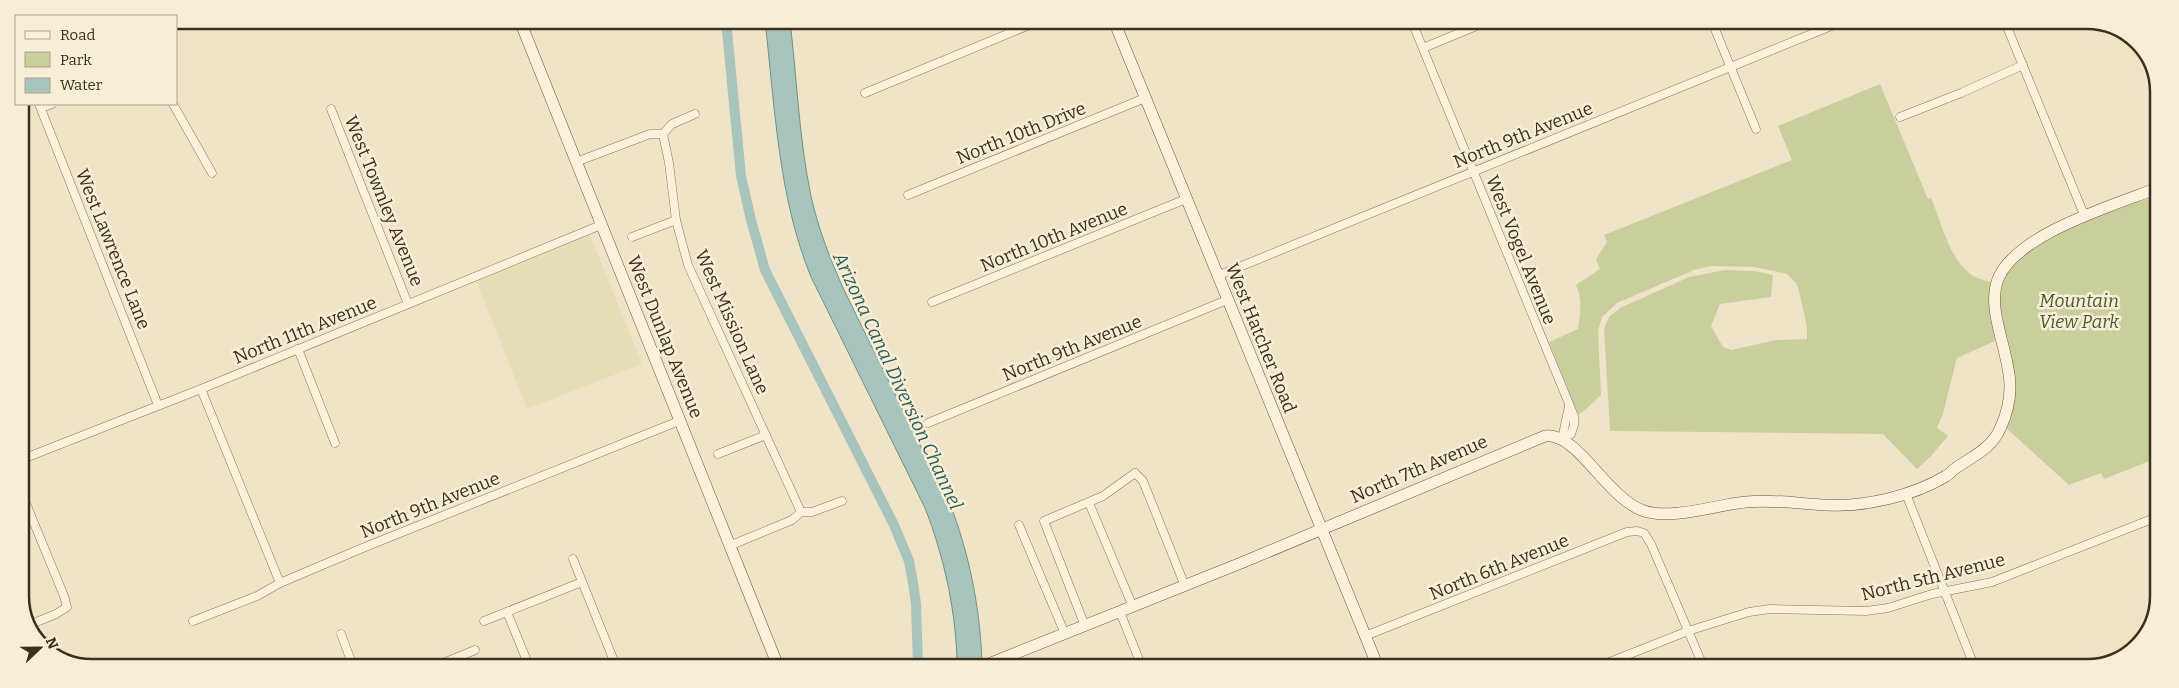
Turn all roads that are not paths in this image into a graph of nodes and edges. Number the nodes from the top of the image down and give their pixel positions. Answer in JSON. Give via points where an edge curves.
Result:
{"nodes":[{"id":1,"x":524,"y":29,"type":"edge"},
{"id":2,"x":1020,"y":29,"type":"edge"},
{"id":3,"x":1120,"y":29,"type":"edge"},
{"id":4,"x":1415,"y":29,"type":"edge"},
{"id":5,"x":1469,"y":29,"type":"edge"},
{"id":6,"x":1715,"y":29,"type":"edge"},
{"id":7,"x":1824,"y":29,"type":"edge"},
{"id":8,"x":2008,"y":29,"type":"edge"},
{"id":9,"x":1423,"y":48,"type":"junction"},
{"id":10,"x":2022,"y":65,"type":"junction"},
{"id":11,"x":1730,"y":67,"type":"junction"},
{"id":12,"x":865,"y":93,"type":"dead end"},
{"id":13,"x":1145,"y":98,"type":"junction"},
{"id":14,"x":174,"y":105,"type":"edge"},
{"id":15,"x":40,"y":106,"type":"edge"},
{"id":16,"x":331,"y":109,"type":"dead end"},
{"id":17,"x":696,"y":114,"type":"dead end"},
{"id":18,"x":1900,"y":117,"type":"dead end"},
{"id":19,"x":1756,"y":129,"type":"dead end"},
{"id":20,"x":663,"y":134,"type":"junction"},
{"id":21,"x":576,"y":162,"type":"junction"},
{"id":22,"x":1474,"y":172,"type":"junction"},
{"id":23,"x":212,"y":173,"type":"dead end"},
{"id":24,"x":2150,"y":191,"type":"edge"},
{"id":25,"x":908,"y":195,"type":"dead end"},
{"id":26,"x":1186,"y":199,"type":"junction"},
{"id":27,"x":2085,"y":217,"type":"junction"},
{"id":28,"x":676,"y":220,"type":"junction"},
{"id":29,"x":601,"y":225,"type":"junction"},
{"id":30,"x":632,"y":237,"type":"dead end"},
{"id":31,"x":1217,"y":276,"type":"junction"},
{"id":32,"x":1227,"y":300,"type":"junction"},
{"id":33,"x":932,"y":302,"type":"dead end"},
{"id":34,"x":408,"y":304,"type":"junction"},
{"id":35,"x":298,"y":349,"type":"junction"},
{"id":36,"x":201,"y":389,"type":"junction"},
{"id":37,"x":158,"y":405,"type":"junction"},
{"id":38,"x":679,"y":421,"type":"junction"},
{"id":39,"x":928,"y":423,"type":"dead end"},
{"id":40,"x":766,"y":435,"type":"junction"},
{"id":41,"x":1562,"y":439,"type":"junction"},
{"id":42,"x":336,"y":443,"type":"dead end"},
{"id":43,"x":718,"y":454,"type":"dead end"},
{"id":44,"x":29,"y":456,"type":"edge"},
{"id":45,"x":1903,"y":490,"type":"junction"},
{"id":46,"x":842,"y":501,"type":"dead end"},
{"id":47,"x":1089,"y":503,"type":"junction"},
{"id":48,"x":29,"y":511,"type":"edge"},
{"id":49,"x":801,"y":512,"type":"junction"},
{"id":50,"x":2150,"y":520,"type":"edge"},
{"id":51,"x":1019,"y":525,"type":"dead end"},
{"id":52,"x":1321,"y":530,"type":"junction"},
{"id":53,"x":729,"y":546,"type":"junction"},
{"id":54,"x":573,"y":559,"type":"dead end"},
{"id":55,"x":582,"y":582,"type":"junction"},
{"id":56,"x":280,"y":583,"type":"junction"},
{"id":57,"x":1185,"y":586,"type":"junction"},
{"id":58,"x":1944,"y":593,"type":"junction"},
{"id":59,"x":1133,"y":607,"type":"junction"},
{"id":60,"x":507,"y":612,"type":"junction"},
{"id":61,"x":1120,"y":612,"type":"junction"},
{"id":62,"x":193,"y":621,"type":"dead end"},
{"id":63,"x":484,"y":621,"type":"dead end"},
{"id":64,"x":35,"y":623,"type":"edge"},
{"id":65,"x":1085,"y":626,"type":"junction"},
{"id":66,"x":1688,"y":631,"type":"junction"},
{"id":67,"x":341,"y":634,"type":"dead end"},
{"id":68,"x":1064,"y":634,"type":"junction"},
{"id":69,"x":1365,"y":636,"type":"junction"},
{"id":70,"x":475,"y":650,"type":"dead end"},
{"id":71,"x":351,"y":659,"type":"edge"},
{"id":72,"x":453,"y":659,"type":"edge"},
{"id":73,"x":526,"y":659,"type":"edge"},
{"id":74,"x":613,"y":659,"type":"edge"},
{"id":75,"x":775,"y":659,"type":"edge"},
{"id":76,"x":1000,"y":659,"type":"edge"},
{"id":77,"x":1139,"y":659,"type":"edge"},
{"id":78,"x":1375,"y":659,"type":"edge"},
{"id":79,"x":1617,"y":659,"type":"edge"},
{"id":80,"x":1700,"y":659,"type":"edge"},
{"id":81,"x":1971,"y":659,"type":"edge"}],
"edges":[{"from":1,"to":21,"type":"street","name":"West Dunlap Avenue"},
{"from":2,"to":12,"type":"street"},
{"from":3,"to":13,"type":"street","name":"West Hatcher Road"},
{"from":4,"to":9,"type":"street","name":"West Vogel Avenue"},
{"from":5,"to":9,"type":"street"},
{"from":6,"to":11,"type":"street"},
{"from":7,"to":11,"type":"street","name":"North 9th Avenue"},
{"from":8,"to":10,"type":"street"},
{"from":9,"to":22,"type":"street","name":"West Vogel Avenue"},
{"from":10,"to":18,"type":"street"},
{"from":10,"to":27,"type":"street"},
{"from":11,"to":19,"type":"street"},
{"from":11,"to":22,"type":"street","name":"North 9th Avenue"},
{"from":13,"to":25,"type":"street","name":"North 10th Drive"},
{"from":13,"to":26,"type":"street","name":"West Hatcher Road"},
{"from":14,"to":23,"type":"street"},
{"from":15,"to":37,"type":"street","name":"West Lawrence Lane"},
{"from":16,"to":34,"type":"street","name":"West Townley Avenue"},
{"from":17,"to":20,"type":"street","via":[[672,124]]},
{"from":20,"to":21,"type":"street","via":[[650,134]]},
{"from":20,"to":28,"type":"street","name":"West Mission Lane"},
{"from":21,"to":29,"type":"street","name":"West Dunlap Avenue"},
{"from":22,"to":31,"type":"street","name":"North 9th Avenue"},
{"from":22,"to":41,"type":"street","name":"West Vogel Avenue","via":[[1569,406]]},
{"from":24,"to":27,"type":"street"},
{"from":26,"to":31,"type":"street","name":"West Hatcher Road"},
{"from":26,"to":33,"type":"street","name":"North 10th Avenue"},
{"from":27,"to":45,"type":"street","via":[[2030,242],[2006,264],[1998,280],[1995,314],[2011,378],[2010,395],[1999,431],[1985,449],[1953,469],[1944,469]]},
{"from":28,"to":30,"type":"street"},
{"from":28,"to":40,"type":"street","name":"West Mission Lane","via":[[694,282]]},
{"from":29,"to":34,"type":"street","name":"North 11th Avenue"},
{"from":29,"to":38,"type":"street","name":"West Dunlap Avenue"},
{"from":31,"to":32,"type":"street","name":"West Hatcher Road"},
{"from":32,"to":39,"type":"street","name":"North 9th Avenue"},
{"from":32,"to":52,"type":"street","name":"West Hatcher Road"},
{"from":34,"to":35,"type":"street","name":"North 11th Avenue"},
{"from":35,"to":36,"type":"street","name":"North 11th Avenue"},
{"from":35,"to":42,"type":"street"},
{"from":36,"to":37,"type":"street","name":"North 11th Avenue"},
{"from":36,"to":56,"type":"street"},
{"from":37,"to":44,"type":"street","name":"North 11th Avenue"},
{"from":38,"to":53,"type":"street","name":"West Dunlap Avenue"},
{"from":38,"to":56,"type":"street","name":"North 9th Avenue"},
{"from":40,"to":43,"type":"street"},
{"from":40,"to":49,"type":"street","name":"West Mission Lane"},
{"from":41,"to":45,"type":"street","via":[[1613,491],[1630,504],[1657,514],[1678,514],[1748,502],[1838,506],[1866,502],[1872,496]]},
{"from":41,"to":52,"type":"street","name":"North 7th Avenue","via":[[1550,436],[1536,440]]},
{"from":45,"to":58,"type":"street"},
{"from":46,"to":49,"type":"street","via":[[812,512]]},
{"from":47,"to":57,"type":"street","via":[[1135,473],[1143,480]]},
{"from":47,"to":59,"type":"street"},
{"from":47,"to":65,"type":"street","via":[[1044,521]]},
{"from":48,"to":64,"type":"street","via":[[67,607]]},
{"from":49,"to":53,"type":"street","via":[[792,520]]},
{"from":50,"to":58,"type":"street","name":"North 5th Avenue","via":[[1992,582]]},
{"from":51,"to":68,"type":"street"},
{"from":52,"to":57,"type":"street","name":"North 7th Avenue"},
{"from":52,"to":69,"type":"street","name":"West Hatcher Road"},
{"from":53,"to":75,"type":"street","name":"West Dunlap Avenue"},
{"from":54,"to":55,"type":"street"},
{"from":55,"to":60,"type":"street"},
{"from":55,"to":74,"type":"street"},
{"from":56,"to":62,"type":"street","name":"North 9th Avenue","via":[[257,596]]},
{"from":57,"to":59,"type":"street","name":"North 7th Avenue"},
{"from":58,"to":66,"type":"street","name":"North 5th Avenue","via":[[1866,611],[1749,612]]},
{"from":58,"to":81,"type":"street"},
{"from":59,"to":61,"type":"street","name":"North 7th Avenue"},
{"from":60,"to":63,"type":"street"},
{"from":60,"to":73,"type":"street"},
{"from":61,"to":65,"type":"street","name":"North 7th Avenue"},
{"from":61,"to":77,"type":"street"},
{"from":65,"to":68,"type":"street","name":"North 7th Avenue"},
{"from":66,"to":69,"type":"street","name":"North 6th Avenue","via":[[1644,533],[1637,531],[1627,532]]},
{"from":66,"to":79,"type":"street","name":"North 5th Avenue"},
{"from":66,"to":80,"type":"street"},
{"from":67,"to":71,"type":"street"},
{"from":68,"to":76,"type":"street","name":"North 7th Avenue"},
{"from":69,"to":78,"type":"street","name":"West Hatcher Road"},
{"from":70,"to":72,"type":"street"}]}
